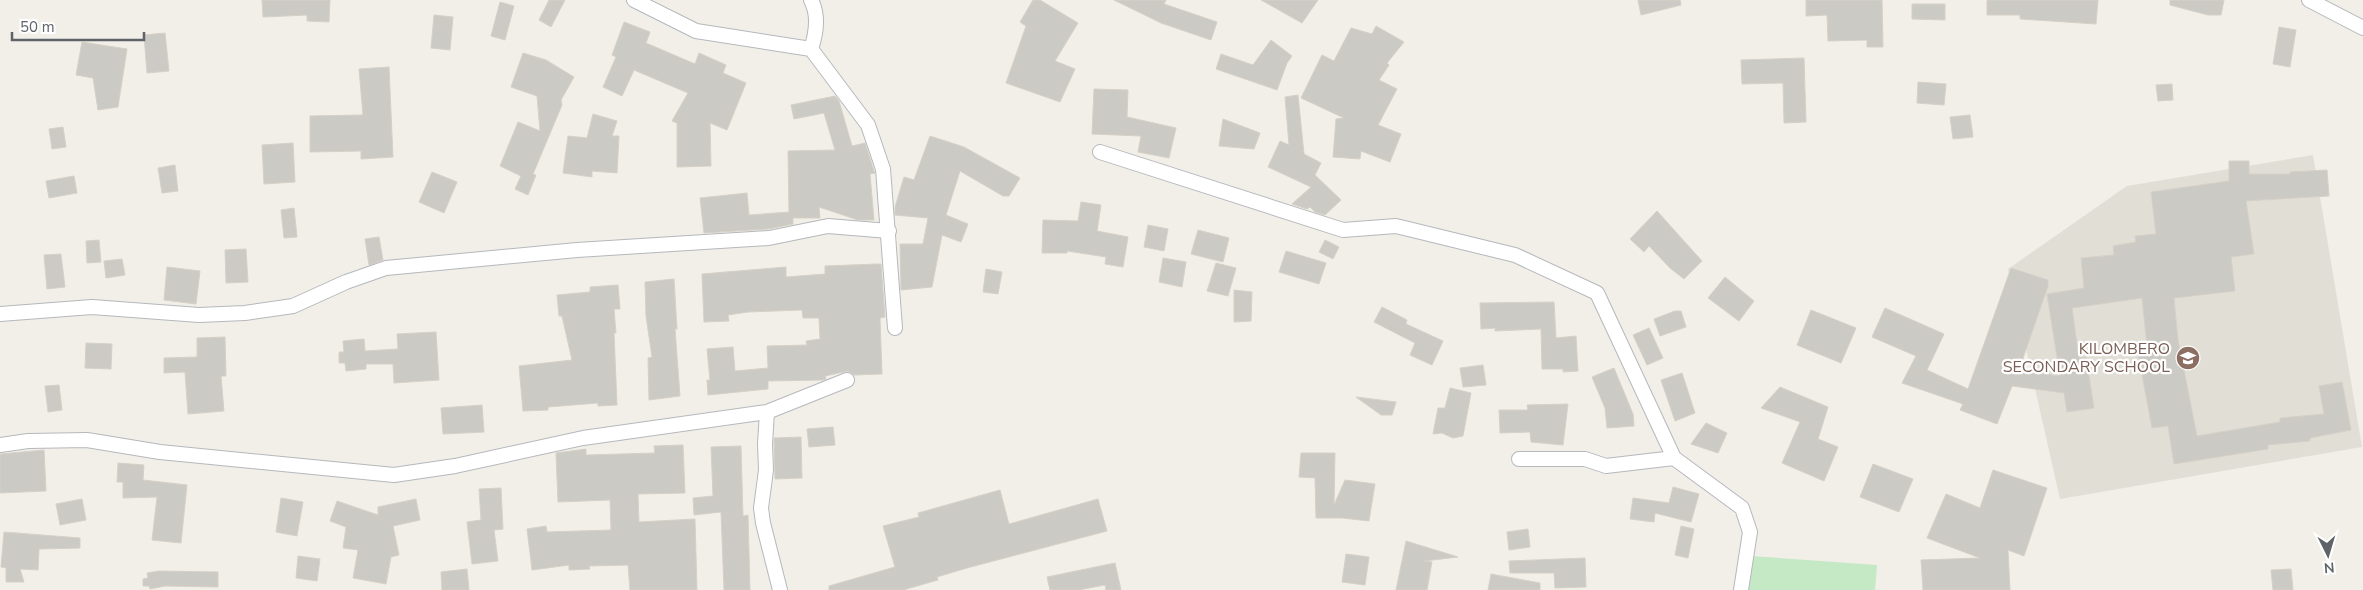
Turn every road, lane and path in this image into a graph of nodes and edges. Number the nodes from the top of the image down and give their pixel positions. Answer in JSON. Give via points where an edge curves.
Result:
{"nodes":[{"id":1,"x":634,"y":0,"type":"edge"},
{"id":2,"x":811,"y":0,"type":"edge"},
{"id":3,"x":2310,"y":0,"type":"edge"},
{"id":4,"x":2363,"y":28,"type":"edge"},
{"id":5,"x":811,"y":49,"type":"junction"},
{"id":6,"x":1100,"y":152,"type":"dead end"},
{"id":7,"x":889,"y":231,"type":"junction"},
{"id":8,"x":0,"y":314,"type":"edge"},
{"id":9,"x":895,"y":328,"type":"dead end"},
{"id":10,"x":846,"y":380,"type":"dead end"},
{"id":11,"x":767,"y":412,"type":"junction"},
{"id":12,"x":0,"y":445,"type":"edge"},
{"id":13,"x":1674,"y":458,"type":"junction"},
{"id":14,"x":1519,"y":459,"type":"dead end"},
{"id":15,"x":780,"y":590,"type":"edge"},
{"id":16,"x":1742,"y":590,"type":"edge"}],
"edges":[{"from":1,"to":5,"type":"street","via":[[696,31]]},
{"from":2,"to":5,"type":"street","via":[[816,33]]},
{"from":3,"to":4,"type":"street"},
{"from":5,"to":7,"type":"street","via":[[868,125],[883,169]]},
{"from":6,"to":13,"type":"street","via":[[1343,230],[1396,226],[1515,255],[1597,293]]},
{"from":7,"to":8,"type":"street","via":[[828,226],[769,238],[578,250],[386,268],[293,306],[245,313],[199,315],[92,307]]},
{"from":7,"to":9,"type":"street"},
{"from":10,"to":11,"type":"street"},
{"from":11,"to":12,"type":"street","via":[[583,438],[455,466],[394,474],[160,452],[87,440]]},
{"from":11,"to":15,"type":"street","via":[[766,470],[761,508]]},
{"from":13,"to":14,"type":"street","via":[[1606,466],[1585,460]]},
{"from":13,"to":16,"type":"street","via":[[1742,508],[1750,532]]}]}
